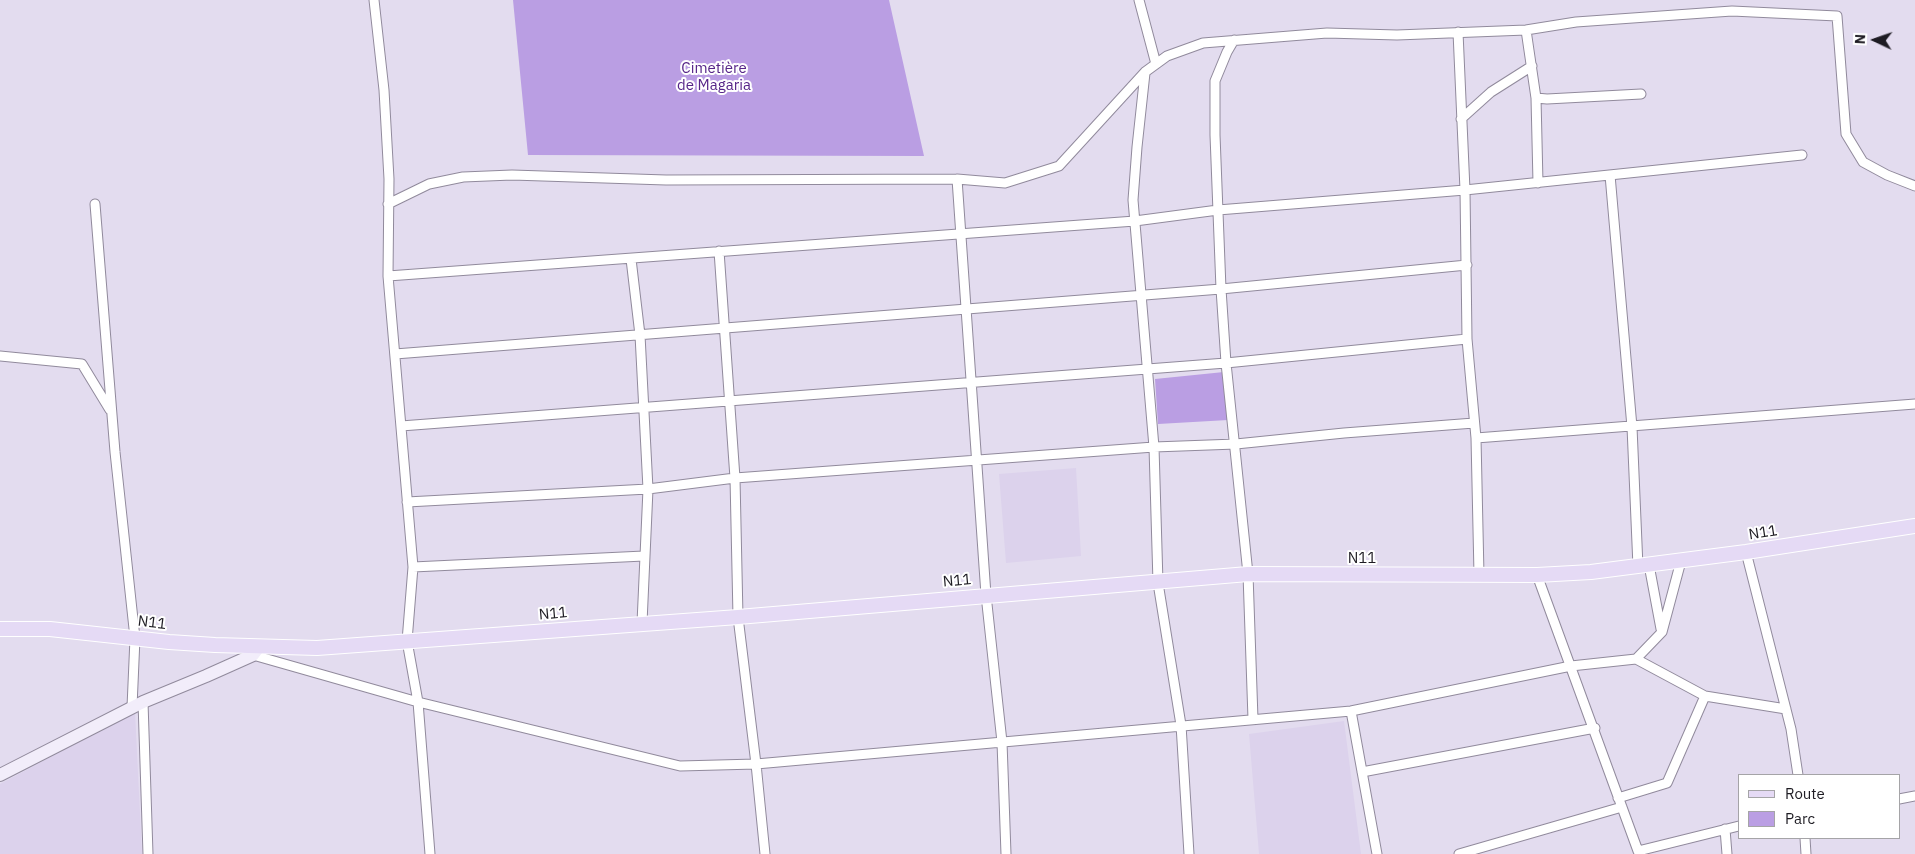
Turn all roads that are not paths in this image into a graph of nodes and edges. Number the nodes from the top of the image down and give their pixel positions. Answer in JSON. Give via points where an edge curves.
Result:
{"nodes":[{"id":1,"x":374,"y":0,"type":"edge"},
{"id":2,"x":1139,"y":0,"type":"edge"},
{"id":3,"x":1526,"y":30,"type":"junction"},
{"id":4,"x":1458,"y":32,"type":"junction"},
{"id":5,"x":1234,"y":40,"type":"junction"},
{"id":6,"x":1156,"y":64,"type":"junction"},
{"id":7,"x":1532,"y":66,"type":"junction"},
{"id":8,"x":1145,"y":72,"type":"junction"},
{"id":9,"x":1640,"y":94,"type":"dead end"},
{"id":10,"x":1536,"y":98,"type":"junction"},
{"id":11,"x":1461,"y":119,"type":"junction"},
{"id":12,"x":1802,"y":155,"type":"dead end"},
{"id":13,"x":1610,"y":175,"type":"junction"},
{"id":14,"x":957,"y":179,"type":"junction"},
{"id":15,"x":1538,"y":183,"type":"junction"},
{"id":16,"x":1915,"y":186,"type":"edge"},
{"id":17,"x":1465,"y":190,"type":"junction"},
{"id":18,"x":95,"y":204,"type":"dead end"},
{"id":19,"x":388,"y":204,"type":"junction"},
{"id":20,"x":1218,"y":210,"type":"junction"},
{"id":21,"x":1135,"y":220,"type":"junction"},
{"id":22,"x":961,"y":233,"type":"junction"},
{"id":23,"x":719,"y":251,"type":"junction"},
{"id":24,"x":631,"y":258,"type":"junction"},
{"id":25,"x":1466,"y":265,"type":"junction"},
{"id":26,"x":388,"y":276,"type":"junction"},
{"id":27,"x":1221,"y":289,"type":"junction"},
{"id":28,"x":1141,"y":295,"type":"junction"},
{"id":29,"x":966,"y":309,"type":"junction"},
{"id":30,"x":725,"y":328,"type":"junction"},
{"id":31,"x":640,"y":335,"type":"junction"},
{"id":32,"x":1467,"y":339,"type":"junction"},
{"id":33,"x":395,"y":354,"type":"junction"},
{"id":34,"x":0,"y":356,"type":"edge"},
{"id":35,"x":1226,"y":363,"type":"junction"},
{"id":36,"x":1148,"y":369,"type":"junction"},
{"id":37,"x":972,"y":382,"type":"junction"},
{"id":38,"x":730,"y":401,"type":"junction"},
{"id":39,"x":1915,"y":404,"type":"edge"},
{"id":40,"x":643,"y":407,"type":"junction"},
{"id":41,"x":112,"y":412,"type":"junction"},
{"id":42,"x":1474,"y":423,"type":"junction"},
{"id":43,"x":401,"y":426,"type":"junction"},
{"id":44,"x":1632,"y":427,"type":"junction"},
{"id":45,"x":1476,"y":438,"type":"junction"},
{"id":46,"x":1236,"y":444,"type":"junction"},
{"id":47,"x":1154,"y":447,"type":"junction"},
{"id":48,"x":977,"y":460,"type":"junction"},
{"id":49,"x":735,"y":478,"type":"junction"},
{"id":50,"x":648,"y":489,"type":"junction"},
{"id":51,"x":407,"y":502,"type":"junction"},
{"id":52,"x":1915,"y":526,"type":"edge"},
{"id":53,"x":1746,"y":552,"type":"junction"},
{"id":54,"x":644,"y":556,"type":"junction"},
{"id":55,"x":1681,"y":561,"type":"junction"},
{"id":56,"x":1644,"y":566,"type":"junction"},
{"id":57,"x":413,"y":567,"type":"junction"},
{"id":58,"x":1248,"y":574,"type":"junction"},
{"id":59,"x":1479,"y":575,"type":"junction"},
{"id":60,"x":1537,"y":575,"type":"junction"},
{"id":61,"x":1158,"y":583,"type":"junction"},
{"id":62,"x":986,"y":595,"type":"junction"},
{"id":63,"x":738,"y":617,"type":"junction"},
{"id":64,"x":642,"y":623,"type":"junction"},
{"id":65,"x":0,"y":628,"type":"edge"},
{"id":66,"x":1662,"y":632,"type":"junction"},
{"id":67,"x":134,"y":638,"type":"junction"},
{"id":68,"x":407,"y":642,"type":"junction"},
{"id":69,"x":256,"y":651,"type":"junction"},
{"id":70,"x":1636,"y":659,"type":"junction"},
{"id":71,"x":1571,"y":666,"type":"junction"},
{"id":72,"x":1705,"y":696,"type":"junction"},
{"id":73,"x":418,"y":702,"type":"junction"},
{"id":74,"x":138,"y":704,"type":"junction"},
{"id":75,"x":1786,"y":708,"type":"junction"},
{"id":76,"x":1351,"y":711,"type":"junction"},
{"id":77,"x":1253,"y":719,"type":"junction"},
{"id":78,"x":1180,"y":725,"type":"junction"},
{"id":79,"x":1594,"y":728,"type":"junction"},
{"id":80,"x":1002,"y":742,"type":"junction"},
{"id":81,"x":756,"y":764,"type":"junction"},
{"id":82,"x":1362,"y":772,"type":"junction"},
{"id":83,"x":1798,"y":774,"type":"edge"},
{"id":84,"x":0,"y":775,"type":"edge"},
{"id":85,"x":1915,"y":796,"type":"edge"},
{"id":86,"x":1618,"y":798,"type":"junction"},
{"id":87,"x":1900,"y":799,"type":"edge"},
{"id":88,"x":1622,"y":807,"type":"junction"},
{"id":89,"x":1738,"y":826,"type":"edge"},
{"id":90,"x":1725,"y":829,"type":"junction"},
{"id":91,"x":1804,"y":839,"type":"edge"},
{"id":92,"x":1634,"y":852,"type":"edge"},
{"id":93,"x":148,"y":854,"type":"edge"},
{"id":94,"x":430,"y":854,"type":"edge"},
{"id":95,"x":765,"y":854,"type":"edge"},
{"id":96,"x":1006,"y":854,"type":"edge"},
{"id":97,"x":1189,"y":854,"type":"edge"},
{"id":98,"x":1377,"y":854,"type":"edge"},
{"id":99,"x":1459,"y":854,"type":"edge"},
{"id":100,"x":1727,"y":854,"type":"edge"},
{"id":101,"x":1806,"y":854,"type":"edge"}],
"edges":[{"from":1,"to":19,"type":"street","via":[[384,90]]},
{"from":2,"to":6,"type":"street"},
{"from":3,"to":4,"type":"street"},
{"from":3,"to":7,"type":"street"},
{"from":3,"to":16,"type":"street","via":[[1576,22],[1732,11],[1837,16],[1846,134],[1862,162]]},
{"from":4,"to":5,"type":"street","via":[[1397,35],[1327,33]]},
{"from":4,"to":11,"type":"street"},
{"from":5,"to":6,"type":"street","via":[[1203,43],[1167,56]]},
{"from":5,"to":20,"type":"street","via":[[1215,81]]},
{"from":6,"to":8,"type":"street"},
{"from":7,"to":10,"type":"street"},
{"from":7,"to":11,"type":"street","via":[[1491,92]]},
{"from":8,"to":14,"type":"street","via":[[1059,166],[1005,183]]},
{"from":8,"to":21,"type":"street","via":[[1136,147]]},
{"from":9,"to":10,"type":"street"},
{"from":10,"to":15,"type":"street"},
{"from":11,"to":17,"type":"street"},
{"from":12,"to":13,"type":"street"},
{"from":13,"to":15,"type":"street"},
{"from":13,"to":44,"type":"street"},
{"from":14,"to":19,"type":"street","via":[[463,177],[429,184]]},
{"from":14,"to":22,"type":"street"},
{"from":15,"to":17,"type":"street"},
{"from":17,"to":20,"type":"street"},
{"from":17,"to":25,"type":"street"},
{"from":18,"to":41,"type":"street"},
{"from":19,"to":26,"type":"street"},
{"from":20,"to":21,"type":"street"},
{"from":20,"to":27,"type":"street"},
{"from":21,"to":22,"type":"street"},
{"from":21,"to":28,"type":"street"},
{"from":22,"to":23,"type":"street"},
{"from":22,"to":29,"type":"street"},
{"from":23,"to":24,"type":"street"},
{"from":23,"to":30,"type":"street"},
{"from":24,"to":26,"type":"street"},
{"from":24,"to":31,"type":"street"},
{"from":25,"to":27,"type":"street"},
{"from":25,"to":32,"type":"street"},
{"from":26,"to":33,"type":"street"},
{"from":27,"to":28,"type":"street"},
{"from":27,"to":35,"type":"street"},
{"from":28,"to":29,"type":"street"},
{"from":28,"to":36,"type":"street"},
{"from":29,"to":30,"type":"street"},
{"from":29,"to":37,"type":"street"},
{"from":30,"to":31,"type":"street"},
{"from":30,"to":38,"type":"street"},
{"from":31,"to":33,"type":"street"},
{"from":31,"to":40,"type":"street"},
{"from":32,"to":35,"type":"street"},
{"from":32,"to":42,"type":"street"},
{"from":33,"to":43,"type":"street"},
{"from":34,"to":41,"type":"street","via":[[82,364]]},
{"from":35,"to":36,"type":"street"},
{"from":35,"to":46,"type":"street"},
{"from":36,"to":37,"type":"street"},
{"from":36,"to":47,"type":"street"},
{"from":37,"to":38,"type":"street"},
{"from":37,"to":48,"type":"street"},
{"from":38,"to":40,"type":"street"},
{"from":38,"to":49,"type":"street"},
{"from":39,"to":44,"type":"street"},
{"from":40,"to":43,"type":"street"},
{"from":40,"to":50,"type":"street"},
{"from":41,"to":67,"type":"street"},
{"from":42,"to":45,"type":"street"},
{"from":42,"to":46,"type":"street"},
{"from":43,"to":51,"type":"street"},
{"from":44,"to":45,"type":"street"},
{"from":44,"to":56,"type":"street"},
{"from":45,"to":59,"type":"street"},
{"from":46,"to":47,"type":"street"},
{"from":46,"to":58,"type":"street"},
{"from":47,"to":48,"type":"street"},
{"from":47,"to":61,"type":"street"},
{"from":48,"to":49,"type":"street"},
{"from":48,"to":62,"type":"street"},
{"from":49,"to":50,"type":"street"},
{"from":49,"to":63,"type":"street"},
{"from":50,"to":51,"type":"street"},
{"from":50,"to":54,"type":"street"},
{"from":51,"to":57,"type":"street"},
{"from":52,"to":53,"type":"main road","name":"N11"},
{"from":53,"to":55,"type":"main road","name":"N11"},
{"from":53,"to":75,"type":"street"},
{"from":54,"to":57,"type":"street"},
{"from":54,"to":64,"type":"street"},
{"from":55,"to":56,"type":"main road","name":"N11"},
{"from":55,"to":66,"type":"street"},
{"from":56,"to":60,"type":"main road","name":"N11"},
{"from":56,"to":66,"type":"street"},
{"from":57,"to":68,"type":"street"},
{"from":58,"to":59,"type":"main road","name":"N11"},
{"from":58,"to":61,"type":"main road","name":"N11"},
{"from":58,"to":77,"type":"street"},
{"from":59,"to":60,"type":"main road","name":"N11"},
{"from":60,"to":71,"type":"street"},
{"from":61,"to":62,"type":"main road","name":"N11"},
{"from":61,"to":78,"type":"street"},
{"from":62,"to":63,"type":"main road","name":"N11"},
{"from":62,"to":80,"type":"street"},
{"from":63,"to":64,"type":"main road","name":"N11"},
{"from":63,"to":81,"type":"street"},
{"from":64,"to":68,"type":"main road","name":"N11"},
{"from":65,"to":67,"type":"main road","name":"N11","via":[[50,629]]},
{"from":66,"to":70,"type":"street"},
{"from":67,"to":69,"type":"main road","name":"N11"},
{"from":67,"to":74,"type":"street"},
{"from":68,"to":69,"type":"main road","name":"N11"},
{"from":68,"to":73,"type":"street"},
{"from":69,"to":73,"type":"street"},
{"from":69,"to":74,"type":"main road"},
{"from":70,"to":71,"type":"street"},
{"from":70,"to":72,"type":"street"},
{"from":71,"to":76,"type":"street"},
{"from":71,"to":79,"type":"street"},
{"from":72,"to":75,"type":"street"},
{"from":72,"to":86,"type":"street","via":[[1667,783]]},
{"from":73,"to":81,"type":"street","via":[[680,766]]},
{"from":73,"to":94,"type":"street"},
{"from":74,"to":84,"type":"main road"},
{"from":74,"to":93,"type":"street"},
{"from":75,"to":83,"type":"street"},
{"from":76,"to":77,"type":"street"},
{"from":76,"to":82,"type":"street"},
{"from":77,"to":78,"type":"street"},
{"from":78,"to":80,"type":"street"},
{"from":78,"to":97,"type":"street"},
{"from":79,"to":82,"type":"street"},
{"from":79,"to":86,"type":"street"},
{"from":80,"to":81,"type":"street"},
{"from":80,"to":96,"type":"street"},
{"from":81,"to":95,"type":"street"},
{"from":82,"to":98,"type":"street"},
{"from":85,"to":87,"type":"street"},
{"from":86,"to":88,"type":"street"},
{"from":88,"to":92,"type":"street"},
{"from":88,"to":99,"type":"street"},
{"from":89,"to":90,"type":"street"},
{"from":90,"to":92,"type":"street"},
{"from":90,"to":100,"type":"street"},
{"from":91,"to":101,"type":"street"}]}
